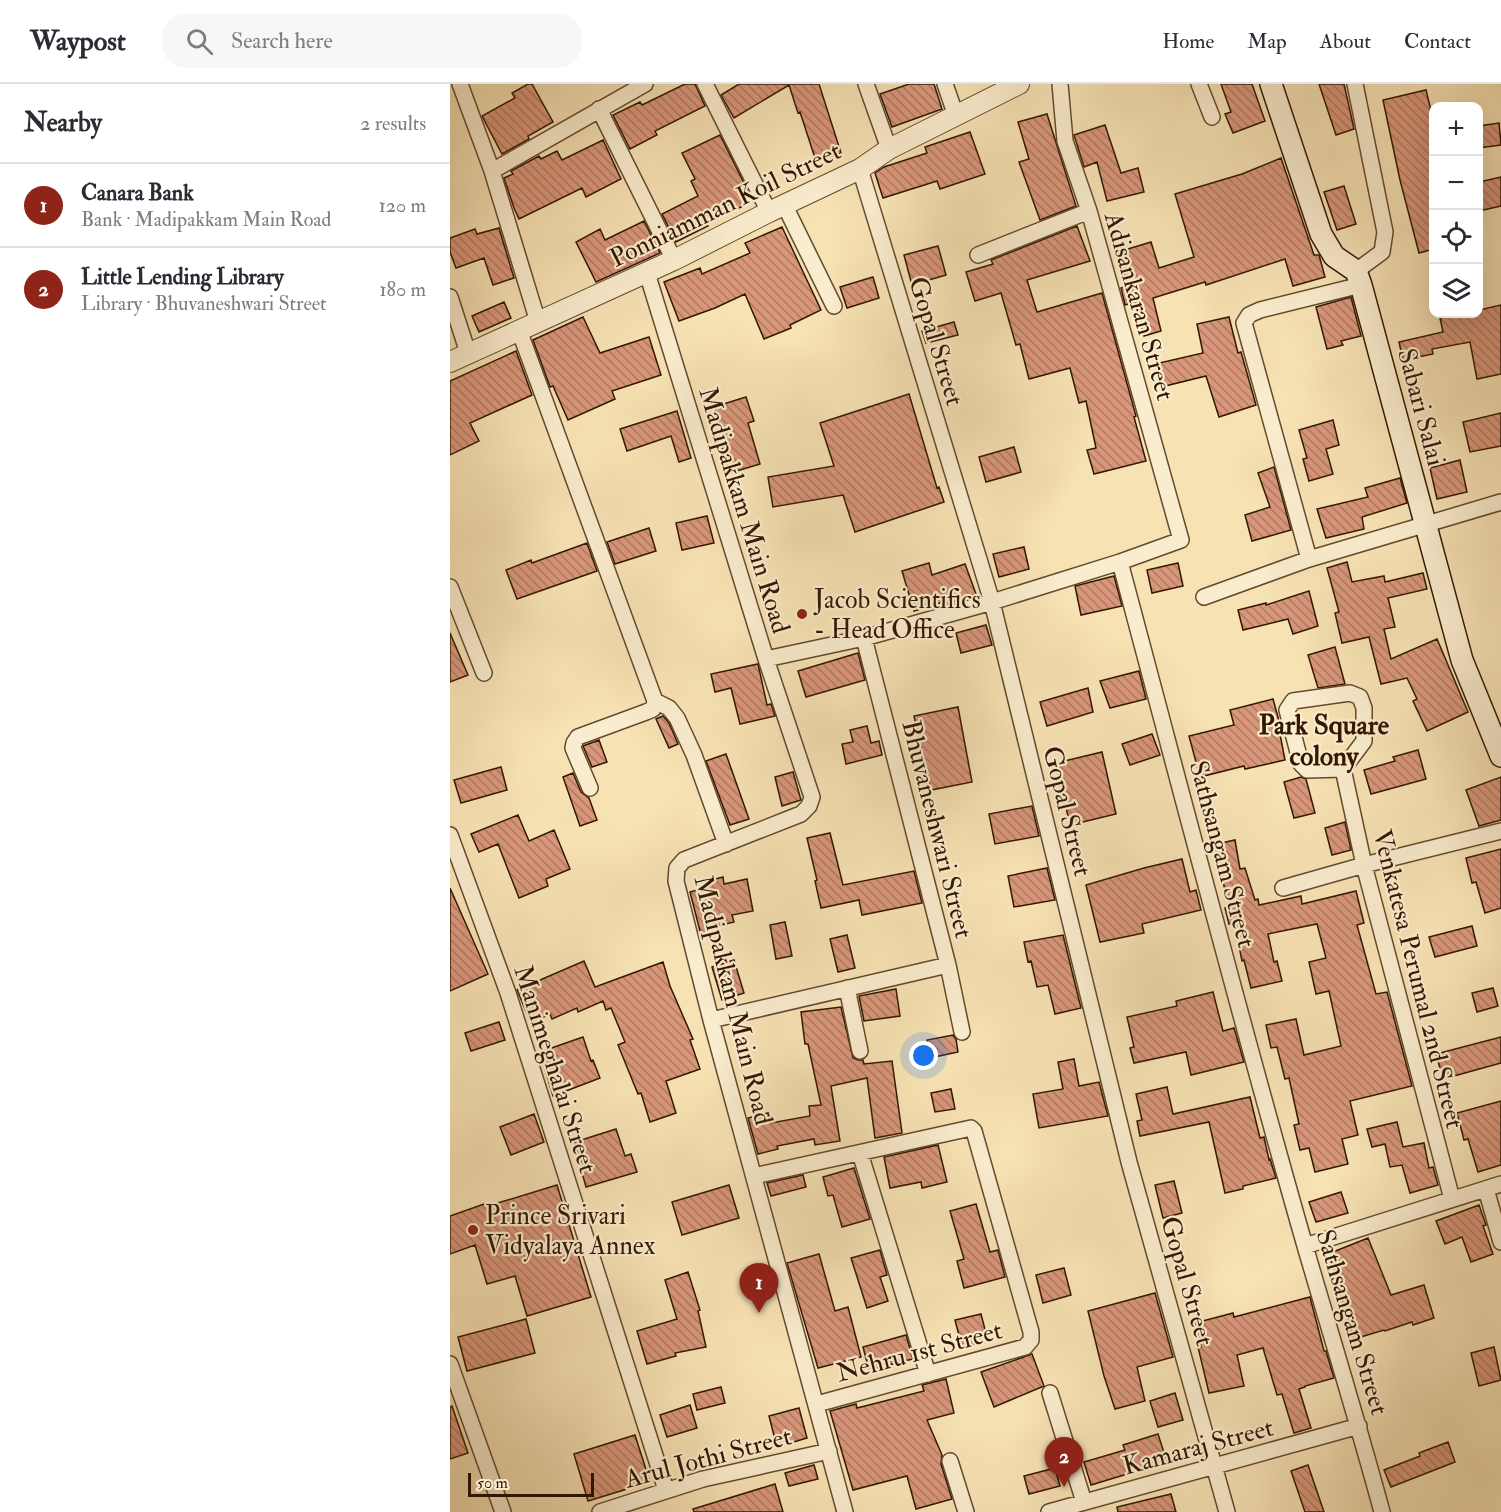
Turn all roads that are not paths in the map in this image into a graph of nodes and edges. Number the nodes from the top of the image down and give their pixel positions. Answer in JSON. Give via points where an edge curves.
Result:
{"nodes":[{"id":1,"x":460,"y":84,"type":"edge"},
{"id":2,"x":645,"y":84,"type":"edge"},
{"id":3,"x":705,"y":84,"type":"edge"},
{"id":4,"x":866,"y":84,"type":"edge"},
{"id":5,"x":945,"y":84,"type":"edge"},
{"id":6,"x":1060,"y":84,"type":"edge"},
{"id":7,"x":1199,"y":84,"type":"edge"},
{"id":8,"x":1271,"y":84,"type":"edge"},
{"id":9,"x":1355,"y":84,"type":"edge"},
{"id":10,"x":1011,"y":86,"type":"edge"},
{"id":11,"x":599,"y":109,"type":"junction"},
{"id":12,"x":956,"y":116,"type":"junction"},
{"id":13,"x":1212,"y":117,"type":"dead end"},
{"id":14,"x":889,"y":149,"type":"junction"},
{"id":15,"x":860,"y":169,"type":"junction"},
{"id":16,"x":492,"y":171,"type":"junction"},
{"id":17,"x":777,"y":208,"type":"junction"},
{"id":18,"x":1089,"y":211,"type":"junction"},
{"id":19,"x":978,"y":255,"type":"dead end"},
{"id":20,"x":674,"y":260,"type":"junction"},
{"id":21,"x":646,"y":273,"type":"junction"},
{"id":22,"x":1359,"y":278,"type":"junction"},
{"id":23,"x":450,"y":297,"type":"edge"},
{"id":24,"x":834,"y":306,"type":"dead end"},
{"id":25,"x":538,"y":322,"type":"junction"},
{"id":26,"x":519,"y":330,"type":"junction"},
{"id":27,"x":468,"y":353,"type":"junction"},
{"id":28,"x":450,"y":362,"type":"edge"},
{"id":29,"x":1501,"y":502,"type":"edge"},
{"id":30,"x":1425,"y":524,"type":"junction"},
{"id":31,"x":1309,"y":559,"type":"junction"},
{"id":32,"x":1120,"y":562,"type":"junction"},
{"id":33,"x":450,"y":587,"type":"edge"},
{"id":34,"x":1204,"y":597,"type":"dead end"},
{"id":35,"x":992,"y":602,"type":"junction"},
{"id":36,"x":864,"y":638,"type":"junction"},
{"id":37,"x":766,"y":659,"type":"junction"},
{"id":38,"x":484,"y":673,"type":"dead end"},
{"id":39,"x":655,"y":701,"type":"junction"},
{"id":40,"x":1501,"y":756,"type":"edge"},
{"id":41,"x":1343,"y":769,"type":"junction"},
{"id":42,"x":590,"y":788,"type":"dead end"},
{"id":43,"x":1501,"y":831,"type":"edge"},
{"id":44,"x":450,"y":835,"type":"edge"},
{"id":45,"x":726,"y":844,"type":"junction"},
{"id":46,"x":1364,"y":865,"type":"junction"},
{"id":47,"x":1283,"y":888,"type":"dead end"},
{"id":48,"x":948,"y":965,"type":"junction"},
{"id":49,"x":847,"y":988,"type":"junction"},
{"id":50,"x":711,"y":1020,"type":"junction"},
{"id":51,"x":962,"y":1032,"type":"dead end"},
{"id":52,"x":860,"y":1051,"type":"dead end"},
{"id":53,"x":861,"y":1153,"type":"junction"},
{"id":54,"x":754,"y":1176,"type":"junction"},
{"id":55,"x":1501,"y":1184,"type":"edge"},
{"id":56,"x":1486,"y":1189,"type":"junction"},
{"id":57,"x":1452,"y":1199,"type":"junction"},
{"id":58,"x":1501,"y":1242,"type":"edge"},
{"id":59,"x":1305,"y":1246,"type":"junction"},
{"id":60,"x":450,"y":1364,"type":"edge"},
{"id":61,"x":928,"y":1374,"type":"junction"},
{"id":62,"x":1050,"y":1393,"type":"dead end"},
{"id":63,"x":817,"y":1404,"type":"junction"},
{"id":64,"x":1359,"y":1426,"type":"junction"},
{"id":65,"x":829,"y":1451,"type":"junction"},
{"id":66,"x":950,"y":1461,"type":"dead end"},
{"id":67,"x":1216,"y":1467,"type":"junction"},
{"id":68,"x":666,"y":1490,"type":"junction"},
{"id":69,"x":1084,"y":1502,"type":"junction"},
{"id":70,"x":503,"y":1512,"type":"edge"},
{"id":71,"x":600,"y":1512,"type":"edge"},
{"id":72,"x":845,"y":1512,"type":"edge"},
{"id":73,"x":966,"y":1512,"type":"edge"},
{"id":74,"x":1049,"y":1512,"type":"edge"},
{"id":75,"x":1227,"y":1512,"type":"edge"},
{"id":76,"x":1382,"y":1512,"type":"edge"}],
"edges":[{"from":1,"to":16,"type":"street"},
{"from":2,"to":11,"type":"street"},
{"from":3,"to":17,"type":"street"},
{"from":4,"to":14,"type":"street"},
{"from":5,"to":12,"type":"street"},
{"from":6,"to":18,"type":"street","name":"Adisankaran Street","via":[[1065,141]]},
{"from":7,"to":13,"type":"street"},
{"from":8,"to":22,"type":"main road","via":[[1321,234],[1334,256]]},
{"from":9,"to":22,"type":"street","via":[[1385,232],[1382,252]]},
{"from":10,"to":12,"type":"street","name":"Ponniamman Koil Street"},
{"from":11,"to":16,"type":"street"},
{"from":11,"to":20,"type":"street"},
{"from":12,"to":14,"type":"street","name":"Ponniamman Koil Street"},
{"from":14,"to":15,"type":"street","name":"Ponniamman Koil Street"},
{"from":15,"to":17,"type":"street","name":"Ponniamman Koil Street"},
{"from":15,"to":35,"type":"street","name":"Gopal Street"},
{"from":16,"to":25,"type":"street"},
{"from":17,"to":20,"type":"street","name":"Ponniamman Koil Street"},
{"from":17,"to":24,"type":"street"},
{"from":18,"to":19,"type":"street"},
{"from":18,"to":32,"type":"street","name":"Adisankaran Street","via":[[1181,540]]},
{"from":20,"to":21,"type":"street","name":"Ponniamman Koil Street"},
{"from":21,"to":25,"type":"street","name":"Ponniamman Koil Street"},
{"from":21,"to":37,"type":"street","name":"Madipakkam Main Road"},
{"from":22,"to":30,"type":"main road","name":"Sabari Salai"},
{"from":22,"to":31,"type":"street","via":[[1260,310],[1249,315],[1244,323]]},
{"from":23,"to":27,"type":"street"},
{"from":25,"to":26,"type":"street","name":"Ponniamman Koil Street"},
{"from":26,"to":27,"type":"street","name":"Ponniamman Koil Street"},
{"from":26,"to":39,"type":"street"},
{"from":27,"to":28,"type":"street","name":"Ponniamman Koil Street"},
{"from":29,"to":30,"type":"street"},
{"from":30,"to":31,"type":"street"},
{"from":30,"to":40,"type":"main road","name":"Sabari Salai","via":[[1462,660]]},
{"from":31,"to":34,"type":"street"},
{"from":32,"to":35,"type":"street"},
{"from":32,"to":59,"type":"street","name":"Sathsangam Street"},
{"from":33,"to":38,"type":"street"},
{"from":35,"to":36,"type":"street"},
{"from":35,"to":67,"type":"street","name":"Gopal Street","via":[[1129,1162]]},
{"from":36,"to":37,"type":"street"},
{"from":36,"to":48,"type":"street","name":"Bhuvaneshwari Street"},
{"from":37,"to":45,"type":"street","name":"Madipakkam Main Road","via":[[812,796],[801,814]]},
{"from":39,"to":42,"type":"street","via":[[646,712],[578,737],[573,748]]},
{"from":39,"to":45,"type":"street","via":[[669,708],[677,718]]},
{"from":41,"to":41,"type":"street","via":[[1307,770],[1301,764],[1287,710],[1293,701],[1350,693],[1360,698],[1364,708],[1364,741]]},
{"from":41,"to":46,"type":"street","name":"Venkatesa Perumal 2nd Street"},
{"from":43,"to":46,"type":"street"},
{"from":44,"to":68,"type":"street","name":"Manimeghalai Street","via":[[508,993]]},
{"from":45,"to":50,"type":"street","name":"Madipakkam Main Road","via":[[684,860],[676,873]]},
{"from":46,"to":47,"type":"street"},
{"from":46,"to":57,"type":"street","name":"Venkatesa Perumal 2nd Street"},
{"from":48,"to":49,"type":"street"},
{"from":48,"to":51,"type":"street","name":"Bhuvaneshwari Street"},
{"from":49,"to":50,"type":"street"},
{"from":49,"to":52,"type":"street"},
{"from":50,"to":54,"type":"street","name":"Madipakkam Main Road"},
{"from":53,"to":54,"type":"street"},
{"from":53,"to":61,"type":"street"},
{"from":53,"to":61,"type":"street","name":"Nehru 1st Street","via":[[967,1127],[974,1131],[1031,1340],[1025,1347]]},
{"from":54,"to":63,"type":"street","name":"Madipakkam Main Road"},
{"from":55,"to":56,"type":"street"},
{"from":56,"to":57,"type":"street"},
{"from":56,"to":58,"type":"street"},
{"from":57,"to":59,"type":"street"},
{"from":59,"to":64,"type":"street","name":"Sathsangam Street"},
{"from":60,"to":70,"type":"street"},
{"from":61,"to":63,"type":"street","name":"Nehru 1st Street"},
{"from":62,"to":69,"type":"street"},
{"from":63,"to":65,"type":"street","name":"Madipakkam Main Road"},
{"from":64,"to":67,"type":"street","name":"Kamaraj Street"},
{"from":64,"to":76,"type":"street","name":"Sathsangam Street"},
{"from":65,"to":68,"type":"street","name":"Arul Jothi Street"},
{"from":65,"to":72,"type":"street","name":"Madipakkam Main Road"},
{"from":66,"to":73,"type":"street"},
{"from":67,"to":69,"type":"street","name":"Kamaraj Street"},
{"from":67,"to":75,"type":"street","name":"Gopal Street"},
{"from":68,"to":71,"type":"street","name":"Arul Jothi Street"},
{"from":69,"to":74,"type":"street","name":"Kamaraj Street"}]}
